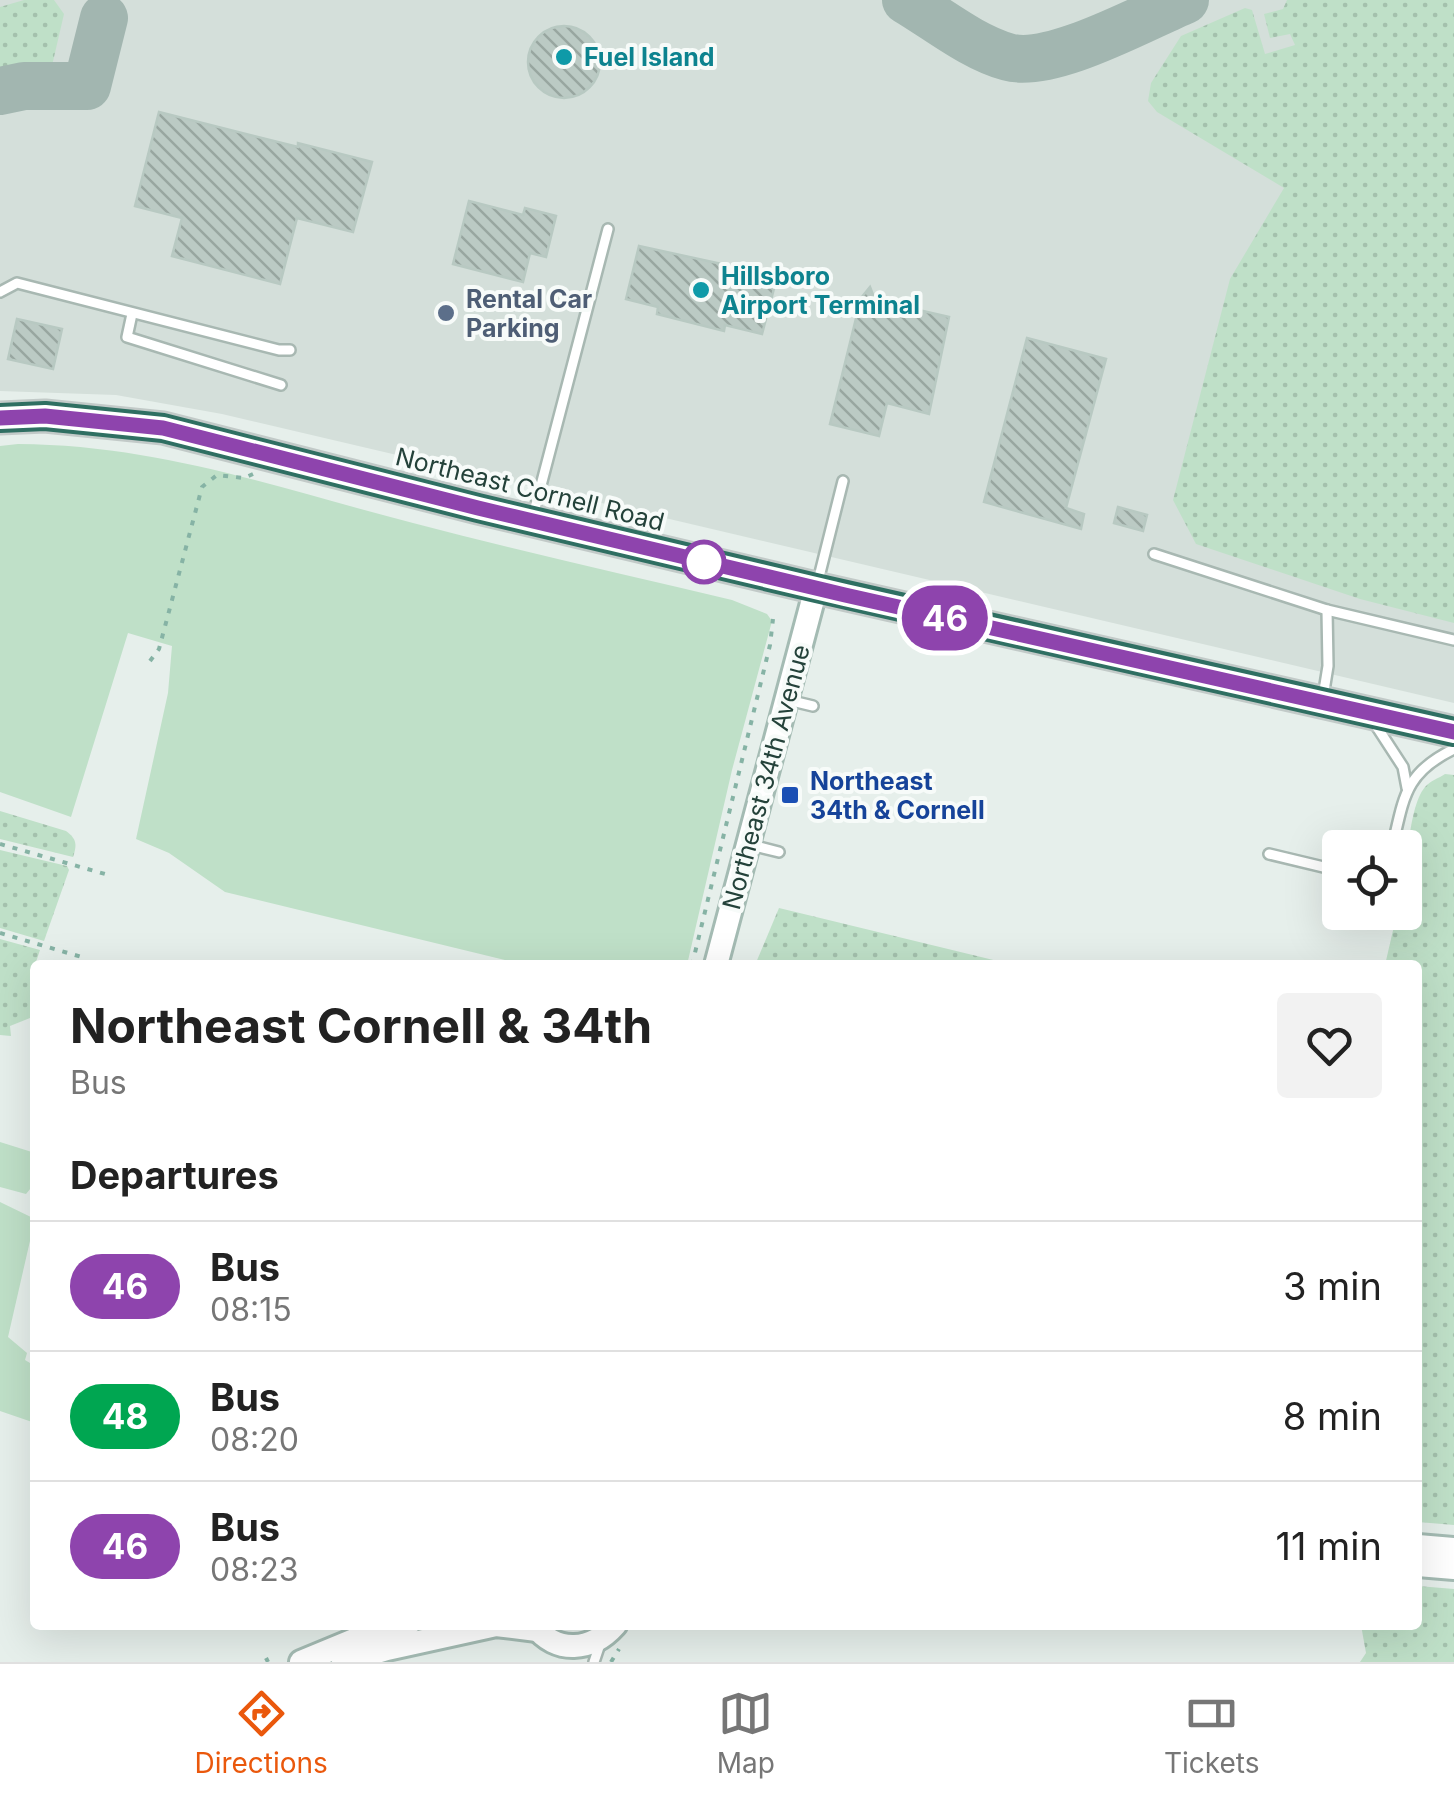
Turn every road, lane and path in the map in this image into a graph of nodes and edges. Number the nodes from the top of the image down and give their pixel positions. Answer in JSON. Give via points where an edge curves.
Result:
{"nodes":[{"id":1,"x":608,"y":228,"type":"dead end"},
{"id":2,"x":0,"y":292,"type":"edge"},
{"id":3,"x":132,"y":314,"type":"junction"},
{"id":4,"x":290,"y":350,"type":"dead end"},
{"id":5,"x":282,"y":385,"type":"dead end"},
{"id":6,"x":0,"y":418,"type":"edge"},
{"id":7,"x":253,"y":474,"type":"dead end"},
{"id":8,"x":843,"y":481,"type":"dead end"},
{"id":9,"x":532,"y":521,"type":"junction"},
{"id":10,"x":1154,"y":554,"type":"dead end"},
{"id":11,"x":816,"y":588,"type":"junction"},
{"id":12,"x":1327,"y":610,"type":"junction"},
{"id":13,"x":773,"y":619,"type":"dead end"},
{"id":14,"x":1454,"y":640,"type":"edge"},
{"id":15,"x":150,"y":660,"type":"dead end"},
{"id":16,"x":788,"y":700,"type":"junction"},
{"id":17,"x":1322,"y":700,"type":"junction"},
{"id":18,"x":813,"y":706,"type":"dead end"},
{"id":19,"x":1366,"y":711,"type":"junction"},
{"id":20,"x":1454,"y":732,"type":"edge"},
{"id":21,"x":1454,"y":749,"type":"edge"},
{"id":22,"x":1407,"y":788,"type":"junction"},
{"id":23,"x":1396,"y":830,"type":"edge"},
{"id":24,"x":0,"y":844,"type":"edge"},
{"id":25,"x":748,"y":845,"type":"junction"},
{"id":26,"x":779,"y":852,"type":"dead end"},
{"id":27,"x":1269,"y":854,"type":"dead end"},
{"id":28,"x":1322,"y":867,"type":"edge"},
{"id":29,"x":105,"y":874,"type":"dead end"},
{"id":30,"x":0,"y":933,"type":"edge"},
{"id":31,"x":85,"y":958,"type":"dead end"},
{"id":32,"x":693,"y":960,"type":"edge"},
{"id":33,"x":717,"y":960,"type":"edge"},
{"id":34,"x":1422,"y":1546,"type":"edge"},
{"id":35,"x":1454,"y":1549,"type":"edge"},
{"id":36,"x":1422,"y":1565,"type":"edge"},
{"id":37,"x":1454,"y":1568,"type":"edge"},
{"id":38,"x":389,"y":1630,"type":"edge"},
{"id":39,"x":476,"y":1630,"type":"edge"},
{"id":40,"x":511,"y":1630,"type":"edge"},
{"id":41,"x":608,"y":1631,"type":"edge"},
{"id":42,"x":548,"y":1640,"type":"edge"},
{"id":43,"x":301,"y":1662,"type":"edge"},
{"id":44,"x":343,"y":1662,"type":"edge"},
{"id":45,"x":594,"y":1662,"type":"edge"}],
"edges":[{"from":1,"to":9,"type":"lane"},
{"from":2,"to":3,"type":"lane","via":[[17,283]]},
{"from":3,"to":4,"type":"lane"},
{"from":3,"to":5,"type":"lane","via":[[127,336]]},
{"from":6,"to":9,"type":"highway","name":"Northeast Cornell Road","via":[[163,428]]},
{"from":7,"to":15,"type":"path","via":[[217,475],[202,487],[159,649]]},
{"from":8,"to":11,"type":"lane"},
{"from":9,"to":11,"type":"highway","name":"Northeast Cornell Road"},
{"from":10,"to":12,"type":"lane"},
{"from":11,"to":16,"type":"street","name":"Northeast 34th Avenue"},
{"from":11,"to":17,"type":"highway","name":"Northeast Cornell Road"},
{"from":12,"to":14,"type":"lane"},
{"from":12,"to":17,"type":"lane"},
{"from":13,"to":32,"type":"path","name":"Northeast 34th Avenue"},
{"from":16,"to":18,"type":"lane"},
{"from":16,"to":25,"type":"street","name":"Northeast 34th Avenue"},
{"from":17,"to":19,"type":"highway","name":"Northeast Cornell Road"},
{"from":19,"to":20,"type":"highway","name":"Northeast Cornell Road"},
{"from":19,"to":22,"type":"lane","via":[[1394,750]]},
{"from":21,"to":22,"type":"lane","via":[[1420,768]]},
{"from":22,"to":23,"type":"lane"},
{"from":24,"to":29,"type":"path"},
{"from":25,"to":26,"type":"lane"},
{"from":25,"to":33,"type":"street","name":"Northeast 34th Avenue"},
{"from":27,"to":28,"type":"lane"},
{"from":30,"to":31,"type":"path"},
{"from":34,"to":35,"type":"street"},
{"from":36,"to":37,"type":"street"},
{"from":38,"to":43,"type":"street"},
{"from":39,"to":44,"type":"street"},
{"from":40,"to":42,"type":"street"},
{"from":41,"to":42,"type":"street","via":[[581,1646]]},
{"from":41,"to":45,"type":"lane"}]}
